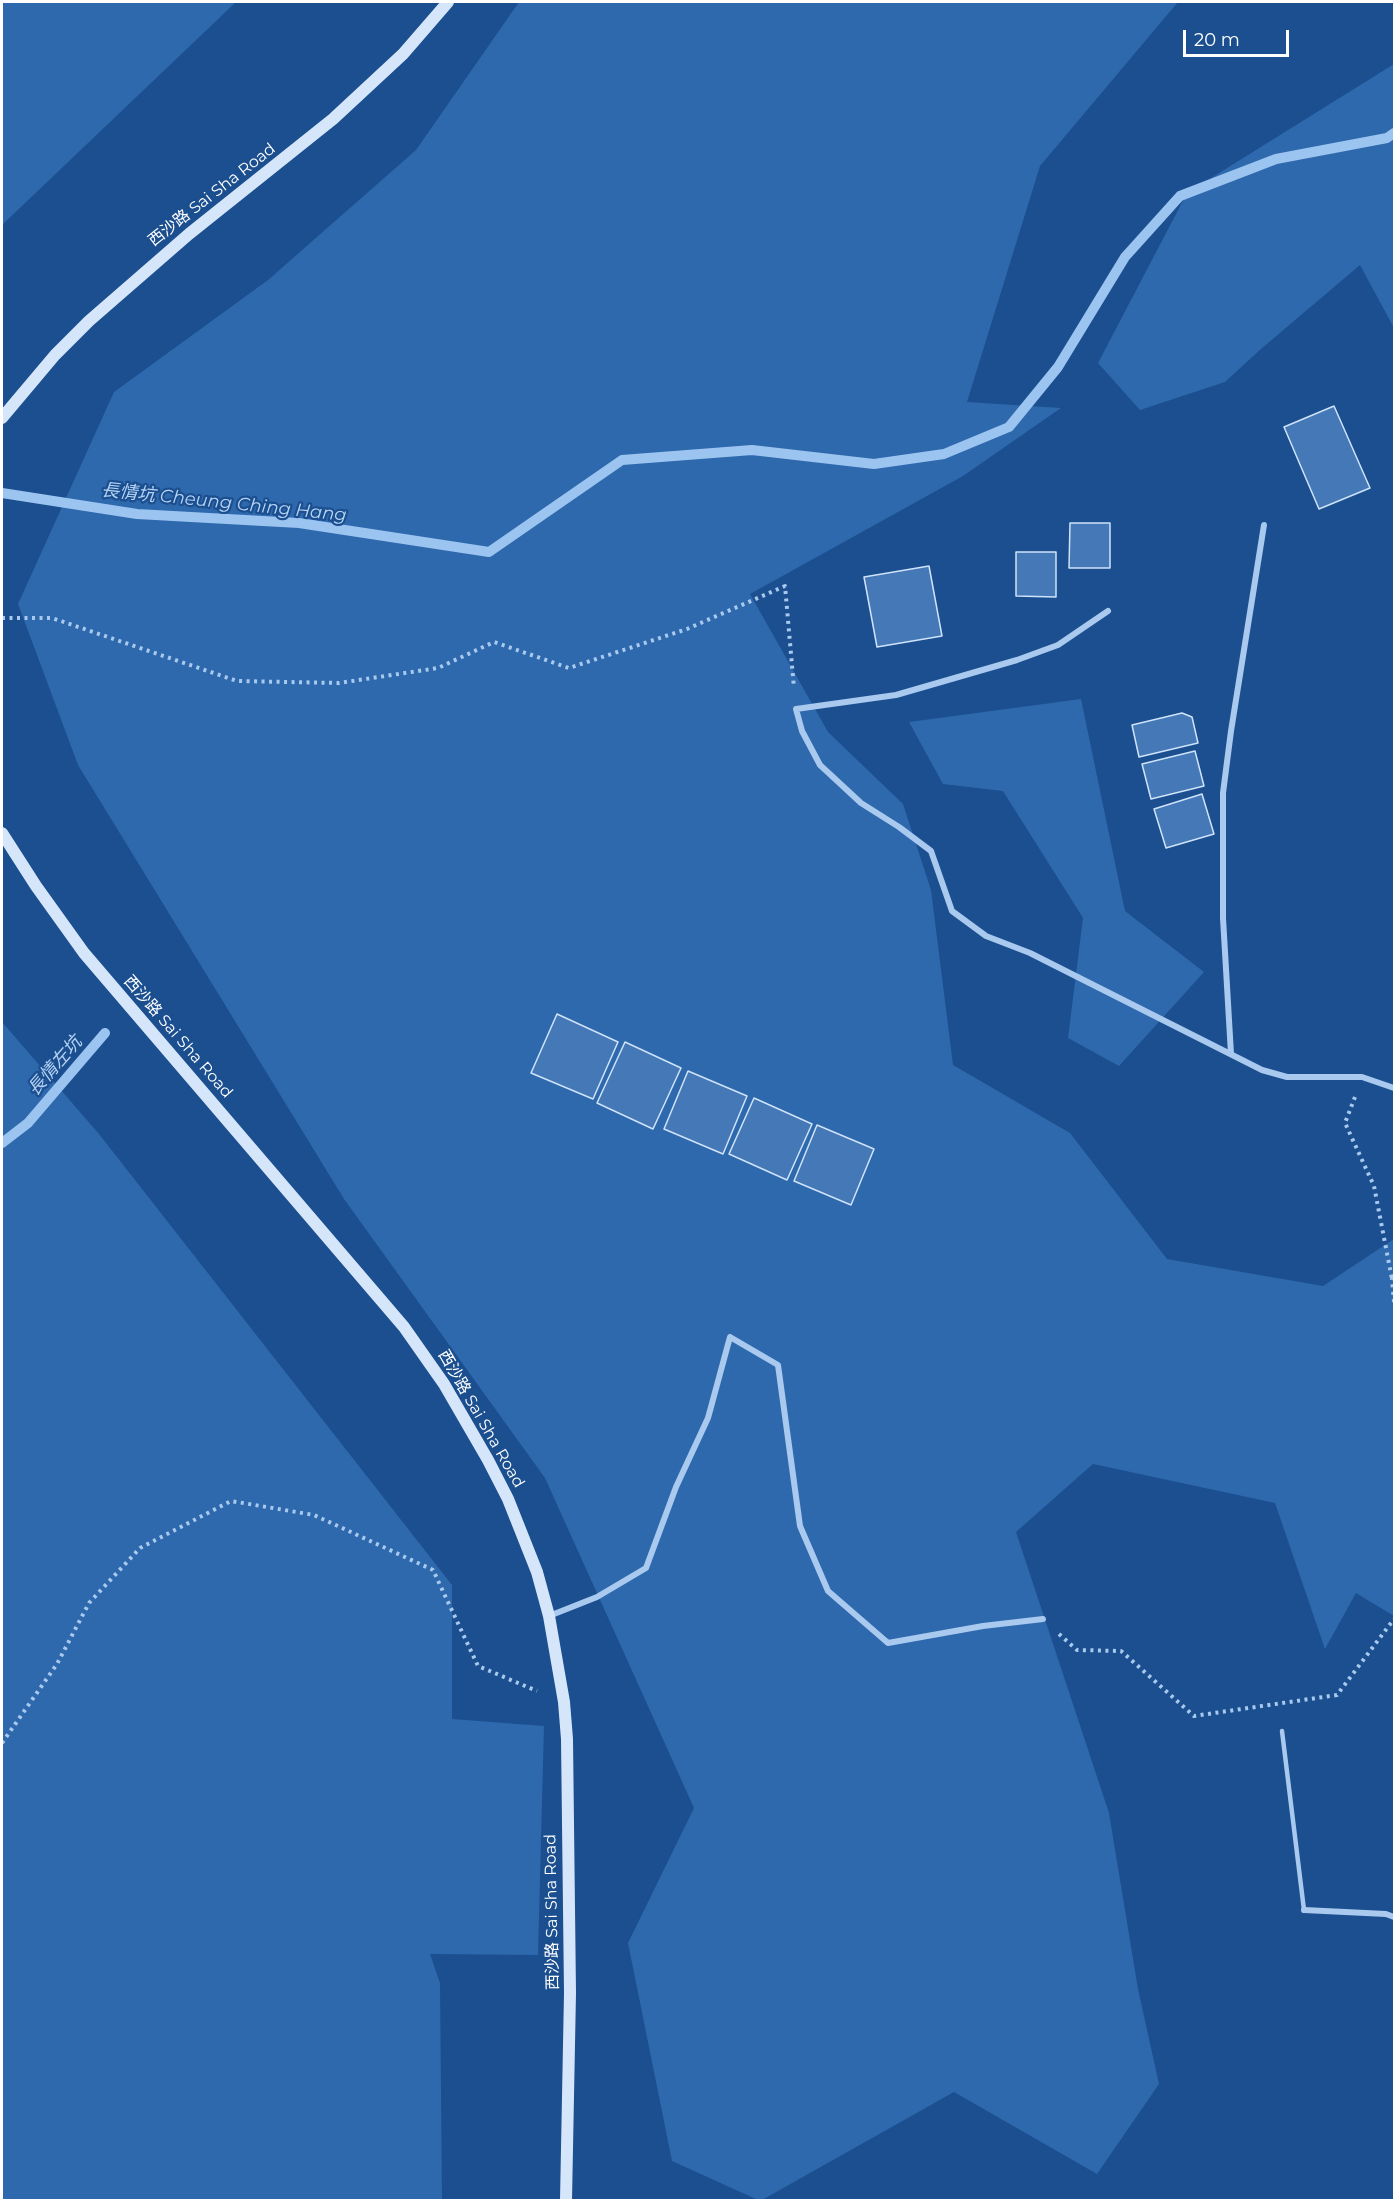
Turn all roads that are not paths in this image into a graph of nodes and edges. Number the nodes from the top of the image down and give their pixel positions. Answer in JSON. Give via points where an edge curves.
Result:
{"nodes":[{"id":1,"x":448,"y":2,"type":"edge"},
{"id":2,"x":2,"y":418,"type":"edge"},
{"id":3,"x":1264,"y":525,"type":"dead end"},
{"id":4,"x":1108,"y":611,"type":"dead end"},
{"id":5,"x":2,"y":833,"type":"edge"},
{"id":6,"x":1231,"y":1054,"type":"junction"},
{"id":7,"x":1395,"y":1088,"type":"edge"},
{"id":8,"x":549,"y":1616,"type":"junction"},
{"id":9,"x":1043,"y":1619,"type":"road end"},
{"id":10,"x":1282,"y":1731,"type":"dead end"},
{"id":11,"x":1304,"y":1910,"type":"joint"},
{"id":12,"x":1395,"y":1917,"type":"edge"},
{"id":13,"x":566,"y":2200,"type":"edge"}],
"edges":[{"from":1,"to":2,"type":"main road","name":"西沙路 Sai Sha Road","via":[[403,54],[333,120],[113,298],[55,355]]},
{"from":3,"to":6,"type":"street","via":[[1223,794],[1223,918]]},
{"from":4,"to":6,"type":"street","via":[[1058,645],[1017,660],[896,695],[796,709],[802,731],[820,765],[861,803],[931,851],[952,911],[968,924]]},
{"from":5,"to":8,"type":"main road","name":"西沙路 Sai Sha Road","via":[[84,953],[424,1353],[508,1499],[537,1572]]},
{"from":6,"to":7,"type":"street","via":[[1262,1070],[1287,1077],[1362,1077]]},
{"from":8,"to":9,"type":"street","via":[[597,1597],[646,1568],[676,1487],[708,1418],[730,1337],[778,1365],[800,1526],[828,1591],[888,1643]]},
{"from":8,"to":13,"type":"main road","name":"西沙路 Sai Sha Road","via":[[567,1739],[570,1993]]},
{"from":10,"to":11,"type":"lane"},
{"from":11,"to":12,"type":"street"}]}
